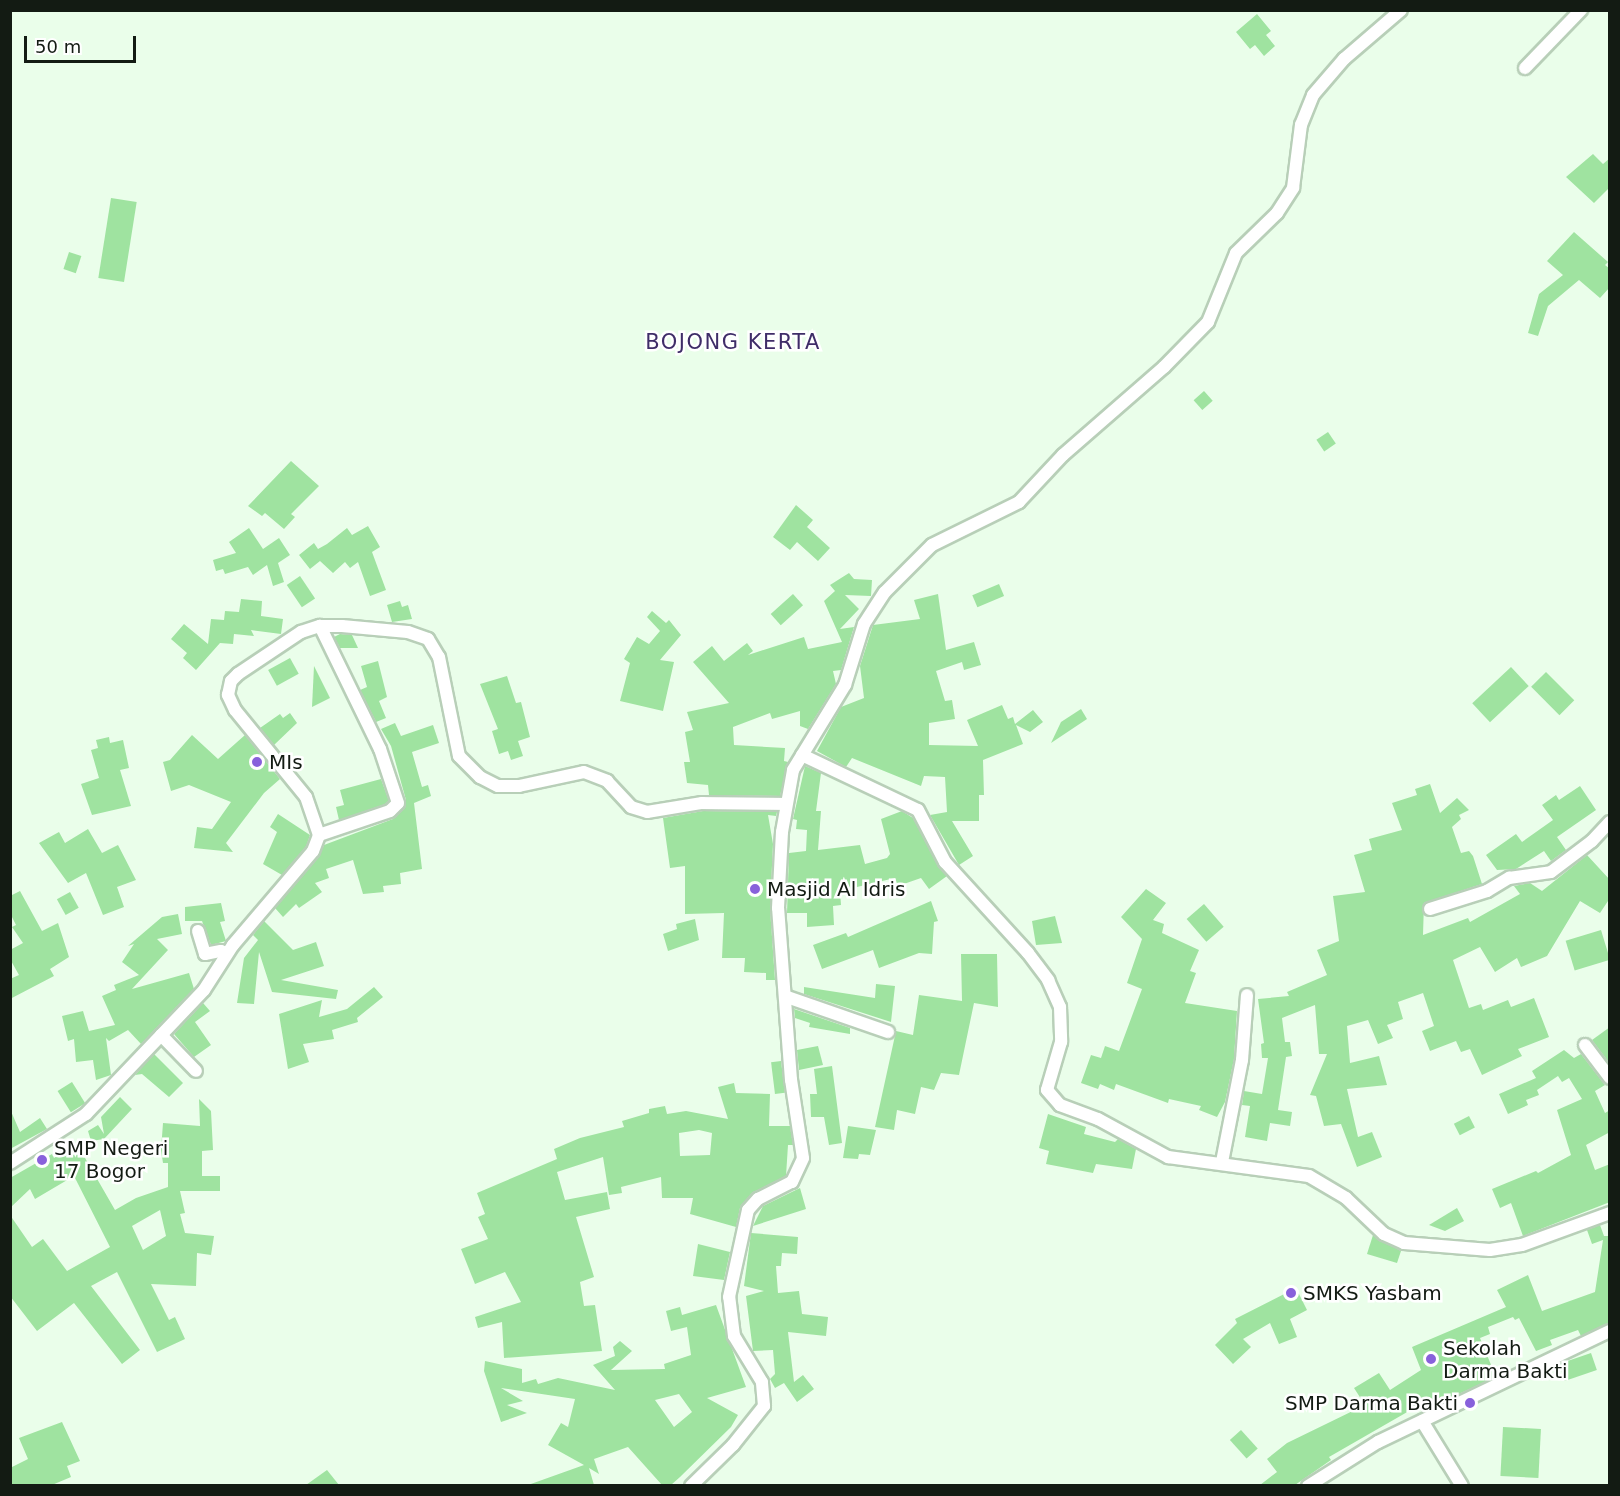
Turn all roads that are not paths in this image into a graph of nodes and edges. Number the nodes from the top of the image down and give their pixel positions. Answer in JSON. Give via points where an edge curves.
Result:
{"nodes":[{"id":1,"x":1401,"y":10,"type":"edge"},
{"id":2,"x":1581,"y":10,"type":"edge"},
{"id":3,"x":1525,"y":68,"type":"dead end"},
{"id":4,"x":320,"y":626,"type":"junction"},
{"id":5,"x":802,"y":755,"type":"junction"},
{"id":6,"x":785,"y":804,"type":"junction"},
{"id":7,"x":1610,"y":822,"type":"edge"},
{"id":8,"x":319,"y":835,"type":"junction"},
{"id":9,"x":1430,"y":909,"type":"dead end"},
{"id":10,"x":198,"y":931,"type":"dead end"},
{"id":11,"x":226,"y":954,"type":"junction"},
{"id":12,"x":1247,"y":994,"type":"dead end"},
{"id":13,"x":787,"y":996,"type":"junction"},
{"id":14,"x":888,"y":1032,"type":"dead end"},
{"id":15,"x":161,"y":1035,"type":"junction"},
{"id":16,"x":1585,"y":1045,"type":"dead end"},
{"id":17,"x":196,"y":1071,"type":"dead end"},
{"id":18,"x":1610,"y":1078,"type":"edge"},
{"id":19,"x":1222,"y":1162,"type":"junction"},
{"id":20,"x":10,"y":1163,"type":"edge"},
{"id":21,"x":1610,"y":1213,"type":"edge"},
{"id":22,"x":1610,"y":1331,"type":"edge"},
{"id":23,"x":1422,"y":1421,"type":"junction"},
{"id":24,"x":690,"y":1485,"type":"edge"},
{"id":25,"x":1308,"y":1485,"type":"edge"},
{"id":26,"x":1462,"y":1485,"type":"edge"}],
"edges":[{"from":1,"to":5,"type":"street","via":[[1344,59],[1313,94],[1301,124],[1293,188],[1278,213],[1236,253],[1208,322],[1164,367],[1063,455],[1019,502],[937,542],[885,592],[864,624],[845,685]]},
{"from":2,"to":3,"type":"street"},
{"from":4,"to":6,"type":"street","via":[[408,632],[428,639],[439,657],[459,756],[480,777],[498,786],[519,786],[584,772],[607,781],[631,807],[646,812],[702,803]]},
{"from":4,"to":8,"type":"street","via":[[380,749],[398,803],[390,812]]},
{"from":4,"to":8,"type":"street","via":[[292,636],[259,658],[231,681],[228,695],[235,710],[299,786],[311,807]]},
{"from":5,"to":6,"type":"street","via":[[790,776]]},
{"from":5,"to":19,"type":"street","via":[[918,810],[945,862],[991,909],[1043,974],[1062,1020],[1061,1042],[1048,1082],[1053,1100],[1163,1155]]},
{"from":6,"to":13,"type":"street","via":[[778,891]]},
{"from":7,"to":9,"type":"street","via":[[1551,872],[1509,878],[1487,891]]},
{"from":8,"to":11,"type":"street","via":[[307,859]]},
{"from":10,"to":11,"type":"street","via":[[205,954]]},
{"from":11,"to":15,"type":"street","via":[[204,990]]},
{"from":12,"to":19,"type":"street","via":[[1242,1060]]},
{"from":13,"to":14,"type":"street"},
{"from":13,"to":24,"type":"street","via":[[790,1071],[802,1164],[792,1182],[758,1199],[748,1210],[729,1305],[734,1336],[761,1378],[765,1401],[760,1413],[733,1444]]},
{"from":15,"to":17,"type":"street"},
{"from":15,"to":20,"type":"street","via":[[79,1121]]},
{"from":16,"to":18,"type":"street"},
{"from":19,"to":21,"type":"street","via":[[1310,1176],[1346,1198],[1384,1234],[1411,1244],[1490,1250],[1522,1245]]},
{"from":22,"to":23,"type":"street"},
{"from":23,"to":25,"type":"street","via":[[1348,1458]]},
{"from":23,"to":26,"type":"street"}]}
